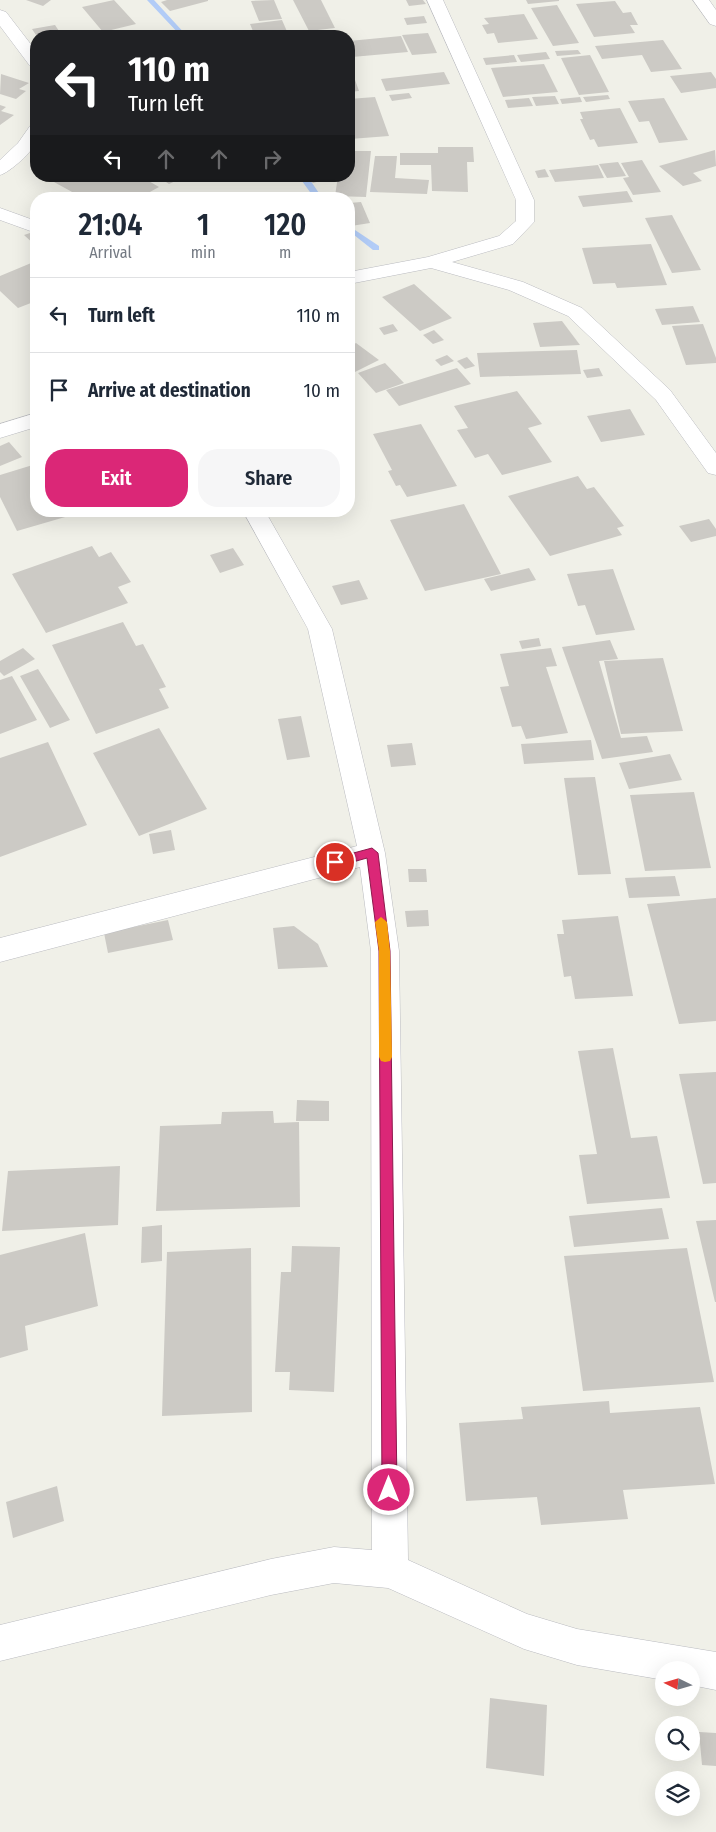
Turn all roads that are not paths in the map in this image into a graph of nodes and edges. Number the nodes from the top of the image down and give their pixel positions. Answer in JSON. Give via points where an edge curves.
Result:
{"nodes":[{"id":1,"x":436,"y":0,"type":"edge"},
{"id":2,"x":701,"y":0,"type":"edge"},
{"id":3,"x":0,"y":16,"type":"edge"},
{"id":4,"x":716,"y":21,"type":"edge"},
{"id":5,"x":30,"y":54,"type":"edge"},
{"id":6,"x":30,"y":138,"type":"edge"},
{"id":7,"x":0,"y":170,"type":"edge"},
{"id":8,"x":0,"y":214,"type":"edge"},
{"id":9,"x":30,"y":225,"type":"edge"},
{"id":10,"x":431,"y":262,"type":"junction"},
{"id":11,"x":355,"y":277,"type":"edge"},
{"id":12,"x":30,"y":422,"type":"edge"},
{"id":13,"x":0,"y":431,"type":"edge"},
{"id":14,"x":716,"y":468,"type":"edge"},
{"id":15,"x":257,"y":517,"type":"edge"},
{"id":16,"x":372,"y":853,"type":"junction"},
{"id":17,"x":0,"y":950,"type":"edge"},
{"id":18,"x":390,"y":1570,"type":"junction"},
{"id":19,"x":0,"y":1643,"type":"edge"},
{"id":20,"x":716,"y":1671,"type":"edge"}],
"edges":[{"from":1,"to":10,"type":"street","via":[[525,200],[525,222],[506,240]]},
{"from":2,"to":4,"type":"street"},
{"from":3,"to":5,"type":"street"},
{"from":6,"to":7,"type":"street"},
{"from":8,"to":9,"type":"street"},
{"from":10,"to":11,"type":"street"},
{"from":10,"to":14,"type":"street","via":[[516,286],[575,312],[663,395]]},
{"from":12,"to":13,"type":"street"},
{"from":15,"to":16,"type":"street","via":[[320,630]]},
{"from":16,"to":17,"type":"street"},
{"from":16,"to":18,"type":"street","via":[[384,951]]},
{"from":18,"to":19,"type":"street","via":[[334,1566],[271,1577]]},
{"from":18,"to":20,"type":"street","via":[[524,1632],[577,1647]]}]}
